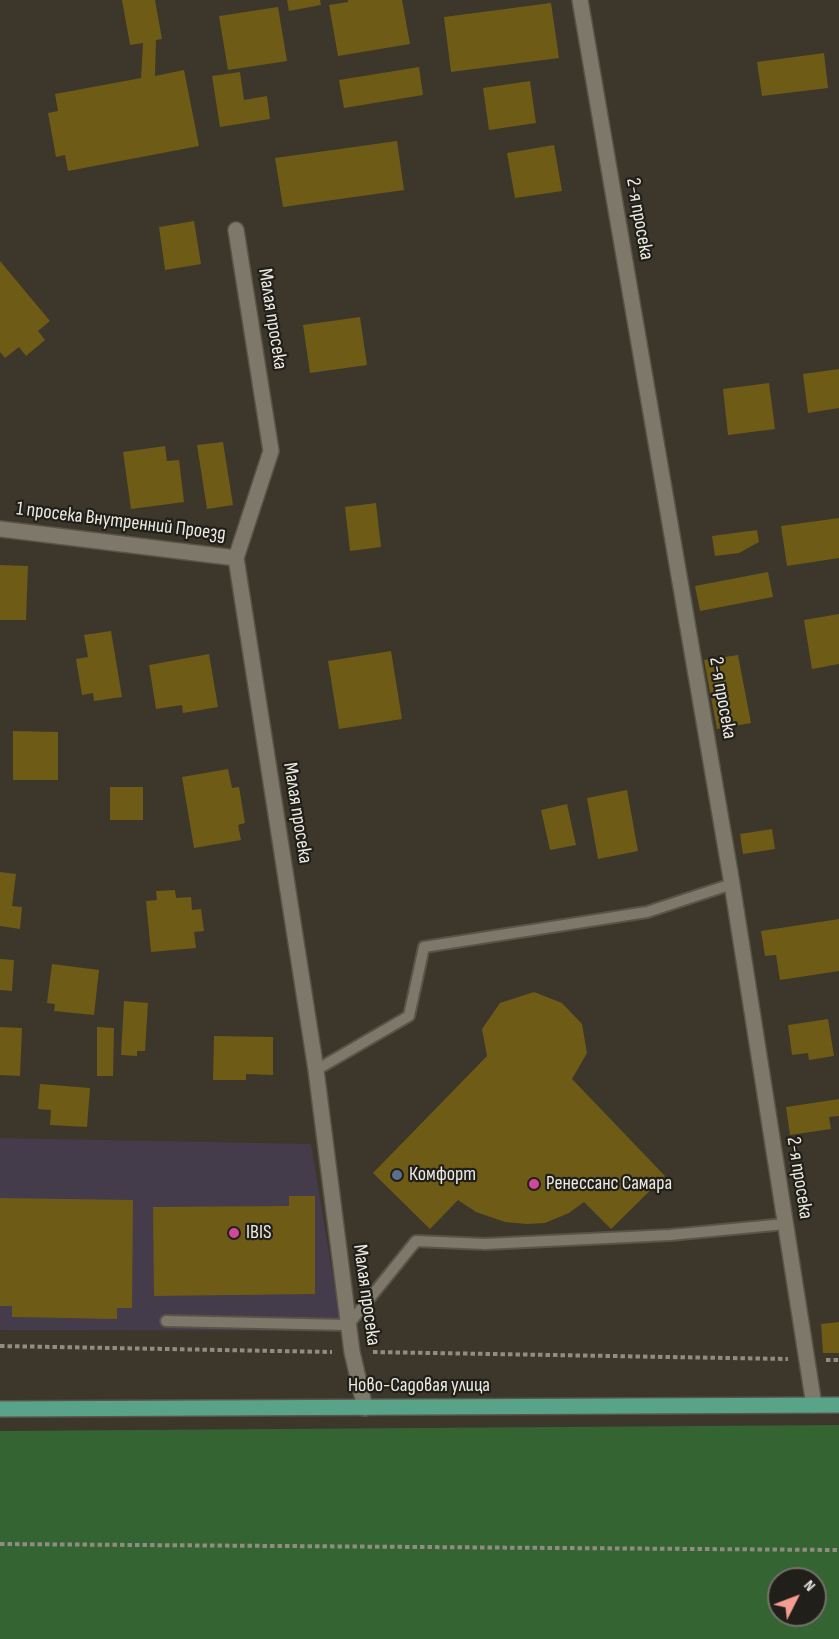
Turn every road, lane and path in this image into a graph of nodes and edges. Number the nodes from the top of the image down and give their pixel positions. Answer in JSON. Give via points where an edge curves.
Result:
{"nodes":[{"id":1,"x":580,"y":0,"type":"edge"},
{"id":2,"x":236,"y":230,"type":"dead end"},
{"id":3,"x":0,"y":529,"type":"edge"},
{"id":4,"x":236,"y":558,"type":"junction"},
{"id":5,"x":732,"y":884,"type":"junction"},
{"id":6,"x":315,"y":1070,"type":"junction"},
{"id":7,"x":785,"y":1224,"type":"junction"},
{"id":8,"x":166,"y":1321,"type":"dead end"},
{"id":9,"x":348,"y":1325,"type":"junction"},
{"id":10,"x":0,"y":1346,"type":"edge"},
{"id":11,"x":352,"y":1352,"type":"junction"},
{"id":12,"x":806,"y":1359,"type":"junction"},
{"id":13,"x":839,"y":1360,"type":"edge"},
{"id":14,"x":814,"y":1405,"type":"junction"},
{"id":15,"x":839,"y":1405,"type":"edge"},
{"id":16,"x":365,"y":1408,"type":"junction"},
{"id":17,"x":0,"y":1409,"type":"edge"},
{"id":18,"x":0,"y":1544,"type":"edge"},
{"id":19,"x":839,"y":1550,"type":"edge"}],
"edges":[{"from":1,"to":5,"type":"street","name":"2-я просека"},
{"from":2,"to":4,"type":"street","name":"Малая просека","via":[[271,451]]},
{"from":3,"to":4,"type":"street","name":"1 просека Внутренний Проезд"},
{"from":4,"to":6,"type":"street","name":"Малая просека"},
{"from":5,"to":6,"type":"lane","via":[[647,912],[424,947],[409,1016]]},
{"from":5,"to":7,"type":"street","name":"2-я просека"},
{"from":6,"to":9,"type":"street","name":"Малая просека"},
{"from":7,"to":9,"type":"lane","via":[[670,1235],[497,1244],[416,1241]]},
{"from":7,"to":12,"type":"street","name":"2-я просека"},
{"from":8,"to":9,"type":"lane"},
{"from":9,"to":11,"type":"street","name":"Малая просека"},
{"from":10,"to":11,"type":"path"},
{"from":11,"to":12,"type":"path"},
{"from":11,"to":16,"type":"street","name":"Малая просека"},
{"from":12,"to":13,"type":"path"},
{"from":12,"to":14,"type":"street","name":"2-я просека"},
{"from":14,"to":15,"type":"main road","name":"Ново-Садовая улица"},
{"from":14,"to":16,"type":"main road","name":"Ново-Садовая улица"},
{"from":16,"to":17,"type":"main road","name":"Ново-Садовая улица"},
{"from":18,"to":19,"type":"path"}]}
